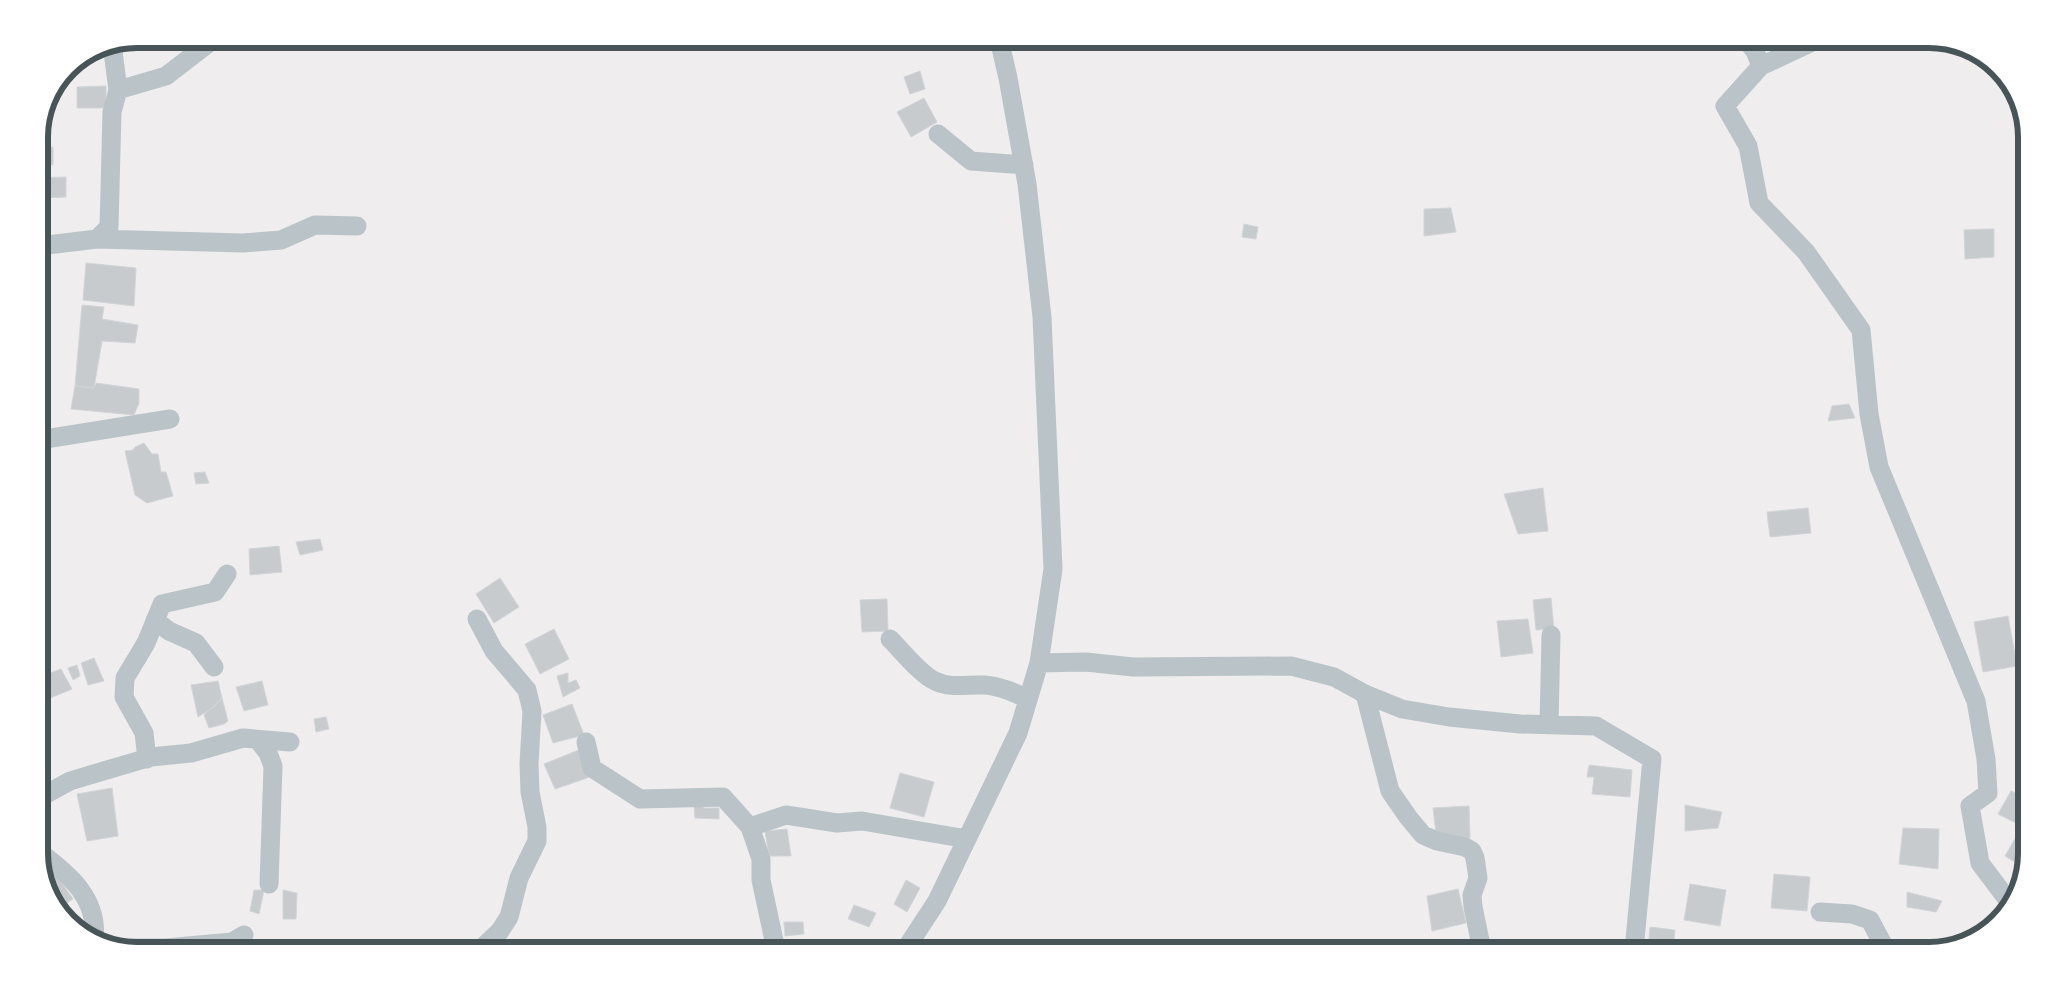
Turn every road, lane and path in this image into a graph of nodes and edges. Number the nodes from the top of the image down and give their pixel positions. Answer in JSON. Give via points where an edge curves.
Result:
{"nodes":[{"id":1,"x":202,"y":48,"type":"edge"},
{"id":2,"x":1001,"y":48,"type":"edge"},
{"id":3,"x":1752,"y":48,"type":"edge"},
{"id":4,"x":1800,"y":48,"type":"edge"},
{"id":5,"x":113,"y":51,"type":"edge"},
{"id":6,"x":1761,"y":66,"type":"junction"},
{"id":7,"x":118,"y":90,"type":"junction"},
{"id":8,"x":938,"y":134,"type":"dead end"},
{"id":9,"x":1024,"y":165,"type":"junction"},
{"id":10,"x":357,"y":226,"type":"dead end"},
{"id":11,"x":97,"y":238,"type":"junction"},
{"id":12,"x":48,"y":245,"type":"edge"},
{"id":13,"x":170,"y":419,"type":"dead end"},
{"id":14,"x":48,"y":439,"type":"edge"},
{"id":15,"x":227,"y":574,"type":"dead end"},
{"id":16,"x":477,"y":619,"type":"dead end"},
{"id":17,"x":156,"y":620,"type":"junction"},
{"id":18,"x":1551,"y":635,"type":"dead end"},
{"id":19,"x":890,"y":638,"type":"dead end"},
{"id":20,"x":1039,"y":663,"type":"junction"},
{"id":21,"x":214,"y":666,"type":"dead end"},
{"id":22,"x":1365,"y":694,"type":"junction"},
{"id":23,"x":1028,"y":699,"type":"junction"},
{"id":24,"x":1549,"y":725,"type":"junction"},
{"id":25,"x":258,"y":740,"type":"junction"},
{"id":26,"x":290,"y":742,"type":"dead end"},
{"id":27,"x":586,"y":742,"type":"dead end"},
{"id":28,"x":148,"y":758,"type":"junction"},
{"id":29,"x":48,"y":793,"type":"edge"},
{"id":30,"x":750,"y":827,"type":"junction"},
{"id":31,"x":966,"y":839,"type":"junction"},
{"id":32,"x":48,"y":859,"type":"edge"},
{"id":33,"x":269,"y":884,"type":"dead end"},
{"id":34,"x":2006,"y":897,"type":"edge"},
{"id":35,"x":1820,"y":912,"type":"dead end"},
{"id":36,"x":94,"y":931,"type":"edge"},
{"id":37,"x":244,"y":935,"type":"dead end"},
{"id":38,"x":232,"y":942,"type":"edge"},
{"id":39,"x":488,"y":942,"type":"edge"},
{"id":40,"x":774,"y":942,"type":"edge"},
{"id":41,"x":910,"y":942,"type":"edge"},
{"id":42,"x":1481,"y":942,"type":"edge"},
{"id":43,"x":1635,"y":942,"type":"edge"},
{"id":44,"x":1882,"y":942,"type":"edge"}],
"edges":[{"from":1,"to":7,"type":"street","via":[[166,76]]},
{"from":2,"to":9,"type":"street"},
{"from":3,"to":6,"type":"street"},
{"from":4,"to":6,"type":"street"},
{"from":5,"to":7,"type":"street"},
{"from":6,"to":34,"type":"street","via":[[1725,106],[1748,146],[1759,203],[1806,252],[1861,330],[1869,414],[1880,467],[1976,701],[1988,793],[1970,806],[1980,863]]},
{"from":7,"to":11,"type":"street","via":[[112,112],[109,226]]},
{"from":8,"to":9,"type":"street","via":[[971,161]]},
{"from":9,"to":20,"type":"street","via":[[1042,317],[1053,569]]},
{"from":10,"to":11,"type":"street","via":[[315,225],[281,240],[243,243]]},
{"from":11,"to":12,"type":"street"},
{"from":13,"to":14,"type":"street"},
{"from":15,"to":17,"type":"street","via":[[215,592],[162,604]]},
{"from":16,"to":39,"type":"street","via":[[494,650],[528,690],[532,711],[530,792],[537,826],[537,841],[519,878],[509,917]]},
{"from":17,"to":21,"type":"street","via":[[196,643]]},
{"from":17,"to":28,"type":"street","via":[[125,678],[124,697],[144,733]]},
{"from":18,"to":24,"type":"street"},
{"from":19,"to":23,"type":"street","via":[[935,681],[956,687],[985,685]]},
{"from":20,"to":22,"type":"street","via":[[1086,662],[1133,667],[1291,666],[1334,677]]},
{"from":20,"to":23,"type":"street"},
{"from":22,"to":24,"type":"street","via":[[1402,709],[1449,717]]},
{"from":22,"to":42,"type":"street","via":[[1390,791],[1423,835],[1472,851],[1478,878],[1472,895]]},
{"from":23,"to":31,"type":"street","via":[[1018,733]]},
{"from":24,"to":43,"type":"street","via":[[1596,726],[1652,759]]},
{"from":25,"to":26,"type":"street"},
{"from":25,"to":28,"type":"street","via":[[243,738],[199,751]]},
{"from":25,"to":33,"type":"street","via":[[273,766]]},
{"from":27,"to":30,"type":"street","via":[[592,768],[640,799],[724,797]]},
{"from":28,"to":29,"type":"street","via":[[70,780]]},
{"from":30,"to":31,"type":"street","via":[[786,815],[837,823],[862,821]]},
{"from":30,"to":40,"type":"street","via":[[761,859],[761,880]]},
{"from":31,"to":41,"type":"street","via":[[937,900]]},
{"from":32,"to":36,"type":"street","via":[[73,880],[89,900]]},
{"from":35,"to":44,"type":"street","via":[[1852,914],[1870,920]]},
{"from":37,"to":38,"type":"street"}]}
